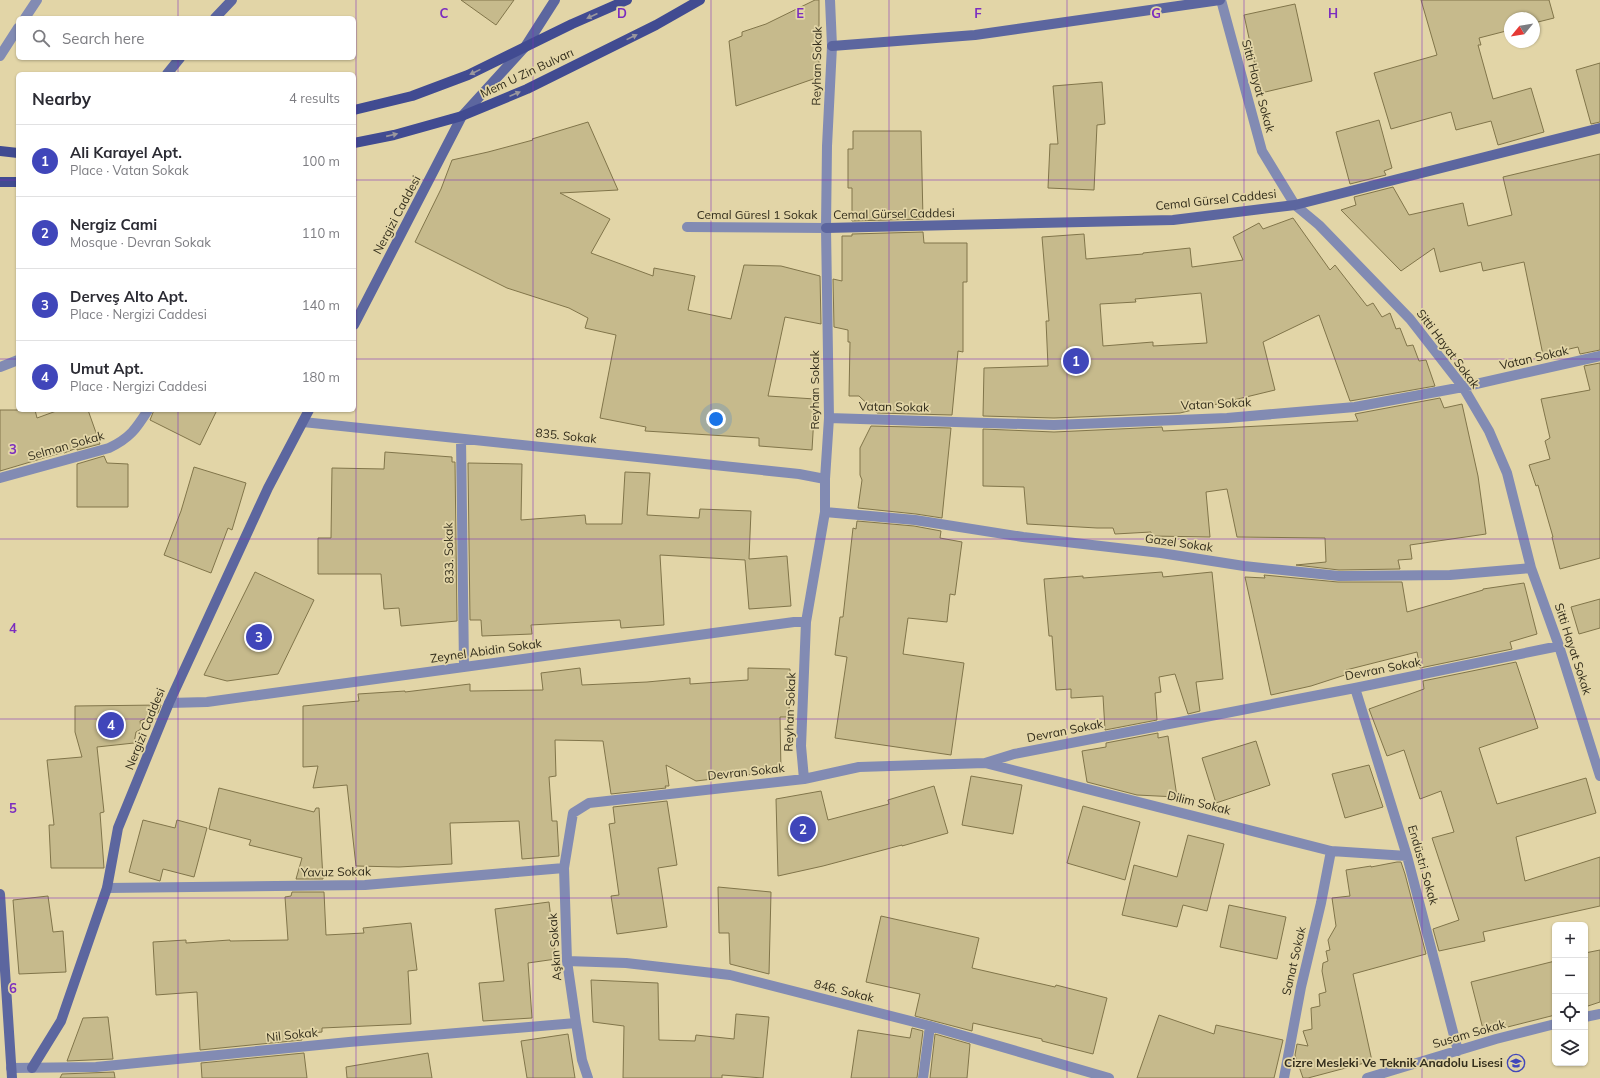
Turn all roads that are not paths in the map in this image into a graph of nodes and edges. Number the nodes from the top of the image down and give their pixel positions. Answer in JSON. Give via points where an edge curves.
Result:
{"nodes":[{"id":1,"x":37,"y":0,"type":"edge"},
{"id":2,"x":232,"y":0,"type":"edge"},
{"id":3,"x":555,"y":0,"type":"edge"},
{"id":4,"x":627,"y":0,"type":"edge"},
{"id":5,"x":700,"y":0,"type":"edge"},
{"id":6,"x":830,"y":0,"type":"edge"},
{"id":7,"x":1221,"y":0,"type":"edge"},
{"id":8,"x":26,"y":16,"type":"edge"},
{"id":9,"x":217,"y":16,"type":"edge"},
{"id":10,"x":16,"y":31,"type":"edge"},
{"id":11,"x":832,"y":46,"type":"junction"},
{"id":12,"x":525,"y":47,"type":"junction"},
{"id":13,"x":0,"y":56,"type":"edge"},
{"id":14,"x":178,"y":60,"type":"edge"},
{"id":15,"x":169,"y":72,"type":"edge"},
{"id":16,"x":356,"y":110,"type":"edge"},
{"id":17,"x":462,"y":116,"type":"junction"},
{"id":18,"x":1600,"y":128,"type":"edge"},
{"id":19,"x":356,"y":143,"type":"edge"},
{"id":20,"x":0,"y":151,"type":"edge"},
{"id":21,"x":16,"y":153,"type":"edge"},
{"id":22,"x":0,"y":182,"type":"edge"},
{"id":23,"x":16,"y":182,"type":"edge"},
{"id":24,"x":1295,"y":204,"type":"junction"},
{"id":25,"x":687,"y":227,"type":"dead end"},
{"id":26,"x":826,"y":228,"type":"junction"},
{"id":27,"x":356,"y":321,"type":"edge"},
{"id":28,"x":1600,"y":356,"type":"edge"},
{"id":29,"x":16,"y":361,"type":"edge"},
{"id":30,"x":0,"y":367,"type":"edge"},
{"id":31,"x":1463,"y":387,"type":"junction"},
{"id":32,"x":147,"y":412,"type":"edge"},
{"id":33,"x":308,"y":412,"type":"edge"},
{"id":34,"x":829,"y":418,"type":"junction"},
{"id":35,"x":303,"y":422,"type":"junction"},
{"id":36,"x":461,"y":439,"type":"junction"},
{"id":37,"x":0,"y":478,"type":"edge"},
{"id":38,"x":825,"y":479,"type":"junction"},
{"id":39,"x":825,"y":512,"type":"junction"},
{"id":40,"x":1531,"y":568,"type":"junction"},
{"id":41,"x":806,"y":622,"type":"junction"},
{"id":42,"x":1559,"y":646,"type":"junction"},
{"id":43,"x":464,"y":667,"type":"junction"},
{"id":44,"x":1355,"y":688,"type":"junction"},
{"id":45,"x":169,"y":703,"type":"junction"},
{"id":46,"x":985,"y":763,"type":"junction"},
{"id":47,"x":1600,"y":776,"type":"edge"},
{"id":48,"x":804,"y":779,"type":"junction"},
{"id":49,"x":573,"y":813,"type":"joint"},
{"id":50,"x":1331,"y":851,"type":"junction"},
{"id":51,"x":1407,"y":856,"type":"junction"},
{"id":52,"x":564,"y":868,"type":"junction"},
{"id":53,"x":107,"y":888,"type":"junction"},
{"id":54,"x":0,"y":894,"type":"edge"},
{"id":55,"x":567,"y":961,"type":"junction"},
{"id":56,"x":1600,"y":1014,"type":"edge"},
{"id":57,"x":1588,"y":1016,"type":"edge"},
{"id":58,"x":576,"y":1023,"type":"junction"},
{"id":59,"x":1552,"y":1025,"type":"edge"},
{"id":60,"x":930,"y":1026,"type":"junction"},
{"id":61,"x":1458,"y":1051,"type":"junction"},
{"id":62,"x":32,"y":1068,"type":"junction"},
{"id":63,"x":12,"y":1073,"type":"edge"},
{"id":64,"x":588,"y":1078,"type":"edge"},
{"id":65,"x":923,"y":1078,"type":"edge"},
{"id":66,"x":1109,"y":1078,"type":"edge"},
{"id":67,"x":1284,"y":1078,"type":"edge"},
{"id":68,"x":1367,"y":1078,"type":"edge"}],
"edges":[{"from":1,"to":8,"type":"street"},
{"from":2,"to":9,"type":"street"},
{"from":3,"to":12,"type":"street","name":"Nergizi Caddesi"},
{"from":4,"to":12,"type":"main road","name":"Mem U Zin Bulvarı","one_way":true},
{"from":17,"to":5,"type":"main road","name":"Mem U Zin Bulvarı","one_way":true,"via":[[527,89],[656,25]]},
{"from":6,"to":11,"type":"street","name":"Reyhan Sokak"},
{"from":7,"to":11,"type":"street","via":[[975,34]]},
{"from":7,"to":24,"type":"street","name":"Sitti Hayat Sokak","via":[[1262,151]]},
{"from":10,"to":13,"type":"street"},
{"from":11,"to":26,"type":"street","name":"Reyhan Sokak"},
{"from":12,"to":16,"type":"main road","name":"Mem U Zin Bulvarı","one_way":true,"via":[[468,75],[412,96]]},
{"from":12,"to":17,"type":"street","name":"Nergizi Caddesi"},
{"from":14,"to":15,"type":"street"},
{"from":19,"to":17,"type":"main road","name":"Mem U Zin Bulvarı","one_way":true},
{"from":17,"to":27,"type":"street","name":"Nergizi Caddesi"},
{"from":18,"to":24,"type":"street","name":"Cemal Gürsel Caddesi"},
{"from":20,"to":21,"type":"main road"},
{"from":22,"to":23,"type":"main road"},
{"from":24,"to":26,"type":"street","name":"Cemal Gürsel Caddesi","via":[[1173,220]]},
{"from":24,"to":31,"type":"street","name":"Sitti Hayat Sokak","via":[[1319,224],[1410,319]]},
{"from":25,"to":26,"type":"street","name":"Cemal Güresl 1 Sokak"},
{"from":26,"to":34,"type":"street","name":"Reyhan Sokak"},
{"from":28,"to":31,"type":"street","name":"Vatan Sokak"},
{"from":29,"to":30,"type":"street"},
{"from":31,"to":34,"type":"street","name":"Vatan Sokak","via":[[1355,407],[1227,418],[1054,425]]},
{"from":31,"to":40,"type":"street","name":"Sitti Hayat Sokak","via":[[1507,472]]},
{"from":32,"to":37,"type":"street","name":"Selman Sokak","via":[[134,431],[122,442],[109,448]]},
{"from":33,"to":35,"type":"street","name":"Nergizi Caddesi"},
{"from":34,"to":38,"type":"street","name":"Reyhan Sokak"},
{"from":35,"to":36,"type":"street","name":"835. Sokak"},
{"from":35,"to":45,"type":"street","name":"Nergizi Caddesi","via":[[268,488]]},
{"from":36,"to":38,"type":"street","name":"835. Sokak","via":[[800,474]]},
{"from":36,"to":43,"type":"street","name":"833. Sokak"},
{"from":38,"to":39,"type":"street","name":"Reyhan Sokak"},
{"from":39,"to":40,"type":"street","name":"Gazel Sokak","via":[[915,520],[1023,537],[1339,576],[1450,575]]},
{"from":39,"to":41,"type":"street","name":"Reyhan Sokak"},
{"from":40,"to":42,"type":"street","name":"Sitti Hayat Sokak"},
{"from":41,"to":43,"type":"street","name":"Zeynel Abidin Sokak"},
{"from":41,"to":48,"type":"street","name":"Reyhan Sokak","via":[[801,746]]},
{"from":42,"to":44,"type":"street","name":"Devran Sokak"},
{"from":42,"to":47,"type":"street","name":"Sitti Hayat Sokak"},
{"from":43,"to":45,"type":"street","name":"Zeynel Abidin Sokak","via":[[207,702]]},
{"from":44,"to":46,"type":"street","name":"Devran Sokak","via":[[1014,754]]},
{"from":44,"to":51,"type":"street","name":"Endüstri Sokak"},
{"from":45,"to":53,"type":"street","name":"Nergizi Caddesi","via":[[118,828]]},
{"from":46,"to":48,"type":"street","name":"Devran Sokak","via":[[859,767]]},
{"from":46,"to":50,"type":"street","name":"Dilim Sokak"},
{"from":48,"to":49,"type":"street","name":"Devran Sokak","via":[[589,803]]},
{"from":49,"to":52,"type":"street","name":"Aşkın Sokak"},
{"from":50,"to":51,"type":"street","name":"Dilim Sokak"},
{"from":50,"to":67,"type":"street","name":"Sanat Sokak"},
{"from":51,"to":61,"type":"street","name":"Endüstri Sokak"},
{"from":52,"to":53,"type":"street","name":"Yavuz Sokak","via":[[365,885]]},
{"from":52,"to":55,"type":"street","name":"Aşkın Sokak"},
{"from":53,"to":62,"type":"street","name":"Nergizi Caddesi","via":[[61,1021]]},
{"from":54,"to":63,"type":"street"},
{"from":55,"to":58,"type":"street","name":"Aşkın Sokak"},
{"from":55,"to":60,"type":"street","name":"846. Sokak","via":[[626,963],[730,975]]},
{"from":56,"to":57,"type":"street"},
{"from":58,"to":62,"type":"street","name":"Nil Sokak","via":[[96,1067]]},
{"from":58,"to":64,"type":"street","name":"Aşkın Sokak","via":[[582,1060]]},
{"from":59,"to":61,"type":"street","name":"Susam Sokak"},
{"from":60,"to":65,"type":"street"},
{"from":60,"to":66,"type":"street","name":"846. Sokak"},
{"from":61,"to":68,"type":"street","name":"Susam Sokak"},
{"from":62,"to":63,"type":"street","name":"Nil Sokak"}]}
